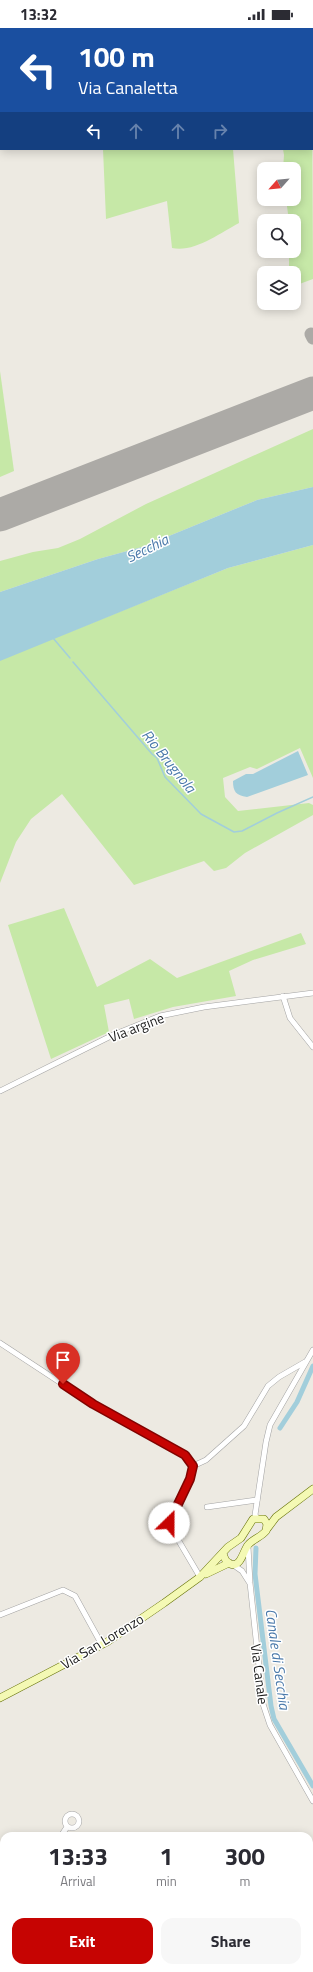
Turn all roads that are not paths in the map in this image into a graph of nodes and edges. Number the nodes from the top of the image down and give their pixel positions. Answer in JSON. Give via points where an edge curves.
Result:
{"nodes":[{"id":1,"x":313,"y":993,"type":"edge"},
{"id":2,"x":284,"y":996,"type":"junction"},
{"id":3,"x":313,"y":1047,"type":"edge"},
{"id":4,"x":0,"y":1091,"type":"edge"},
{"id":5,"x":0,"y":1343,"type":"edge"},
{"id":6,"x":313,"y":1350,"type":"edge"},
{"id":7,"x":306,"y":1362,"type":"junction"},
{"id":8,"x":193,"y":1466,"type":"junction"},
{"id":9,"x":313,"y":1489,"type":"edge"},
{"id":10,"x":257,"y":1500,"type":"junction"},
{"id":11,"x":207,"y":1507,"type":"dead end"},
{"id":12,"x":276,"y":1517,"type":"junction"},
{"id":13,"x":260,"y":1518,"type":"junction"},
{"id":14,"x":267,"y":1529,"type":"junction"},
{"id":15,"x":249,"y":1544,"type":"junction"},
{"id":16,"x":224,"y":1553,"type":"junction"},
{"id":17,"x":231,"y":1564,"type":"junction"},
{"id":18,"x":200,"y":1577,"type":"junction"},
{"id":19,"x":250,"y":1583,"type":"junction"},
{"id":20,"x":0,"y":1616,"type":"edge"},
{"id":21,"x":102,"y":1644,"type":"junction"},
{"id":22,"x":0,"y":1698,"type":"edge"},
{"id":23,"x":313,"y":1801,"type":"edge"},
{"id":24,"x":68,"y":1827,"type":"dead end"},
{"id":25,"x":64,"y":1832,"type":"edge"}],
"edges":[{"from":1,"to":2,"type":"street","name":"Via argine"},
{"from":2,"to":3,"type":"street","via":[[290,1018]]},
{"from":2,"to":4,"type":"street","name":"Via argine","via":[[160,1016],[113,1035]]},
{"from":5,"to":8,"type":"street","via":[[93,1404],[185,1455]]},
{"from":6,"to":7,"type":"street"},
{"from":7,"to":8,"type":"street","via":[[268,1386],[244,1426],[206,1460]]},
{"from":7,"to":10,"type":"street","via":[[270,1425]]},
{"from":8,"to":18,"type":"street","via":[[190,1479],[169,1523]]},
{"from":9,"to":12,"type":"main road"},
{"from":10,"to":11,"type":"street"},
{"from":10,"to":13,"type":"street","via":[[255,1515]]},
{"from":12,"to":13,"type":"main road"},
{"from":12,"to":14,"type":"main road"},
{"from":13,"to":14,"type":"main road"},
{"from":13,"to":16,"type":"main road","via":[[251,1521],[241,1538]]},
{"from":14,"to":15,"type":"main road"},
{"from":15,"to":17,"type":"main road","via":[[239,1563]]},
{"from":15,"to":19,"type":"street","name":"Via Canale","via":[[247,1552]]},
{"from":16,"to":17,"type":"main road","via":[[225,1559]]},
{"from":16,"to":18,"type":"main road"},
{"from":17,"to":18,"type":"main road"},
{"from":17,"to":19,"type":"street","via":[[242,1571]]},
{"from":18,"to":21,"type":"main road","name":"Via San Lorenzo"},
{"from":19,"to":23,"type":"street","name":"Via Canale","via":[[266,1715]]},
{"from":20,"to":21,"type":"street","via":[[63,1590],[75,1596]]},
{"from":21,"to":22,"type":"main road","name":"Via San Lorenzo"},
{"from":24,"to":25,"type":"street"}]}
